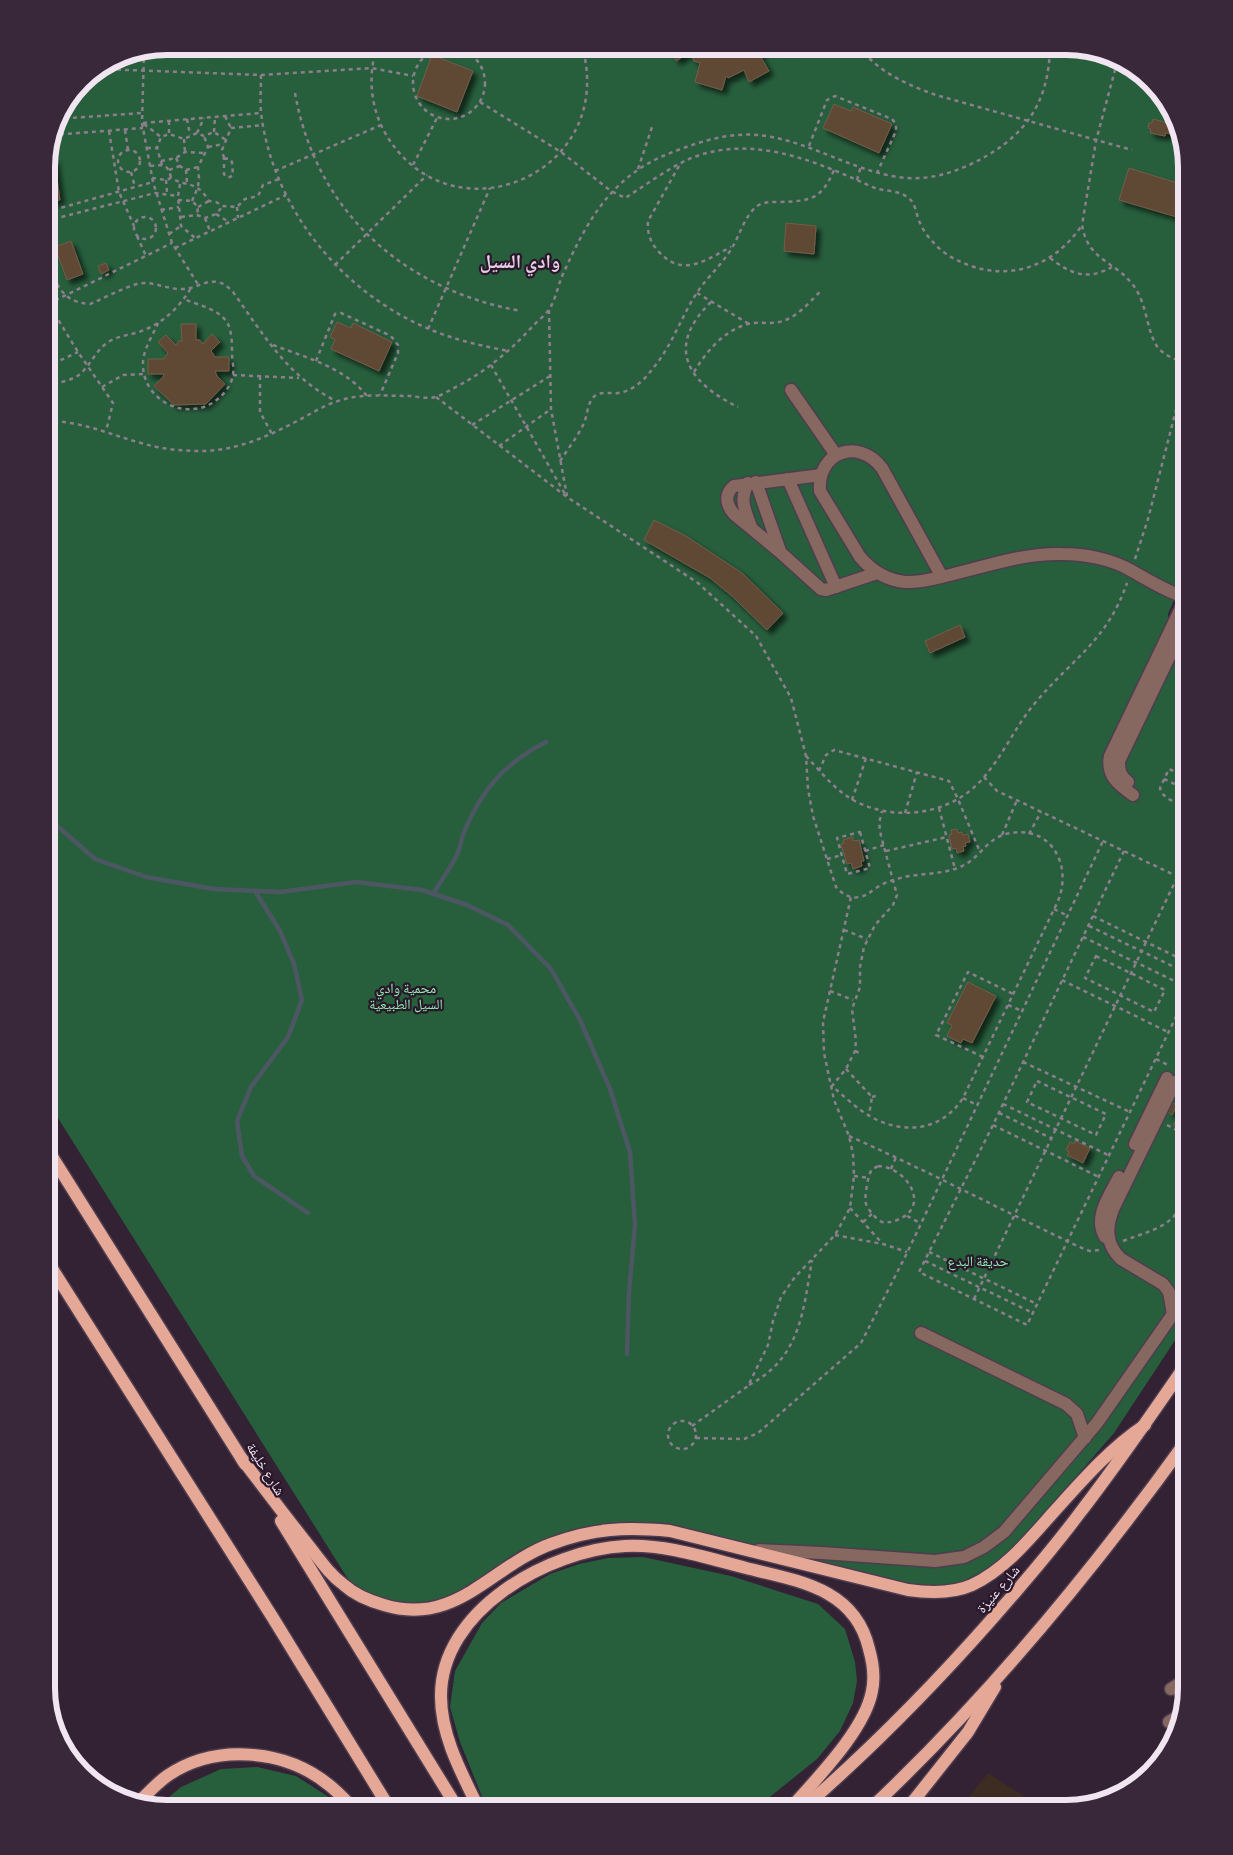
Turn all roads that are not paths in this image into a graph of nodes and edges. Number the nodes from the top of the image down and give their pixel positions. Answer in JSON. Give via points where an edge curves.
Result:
{"nodes":[{"id":1,"x":791,"y":390,"type":"dead end"},
{"id":2,"x":836,"y":456,"type":"junction"},
{"id":3,"x":821,"y":475,"type":"junction"},
{"id":4,"x":788,"y":479,"type":"junction"},
{"id":5,"x":752,"y":483,"type":"junction"},
{"id":6,"x":780,"y":552,"type":"junction"},
{"id":7,"x":877,"y":573,"type":"junction"},
{"id":8,"x":942,"y":576,"type":"junction"},
{"id":9,"x":1146,"y":580,"type":"junction"},
{"id":10,"x":836,"y":586,"type":"junction"},
{"id":11,"x":1178,"y":588,"type":"edge"},
{"id":12,"x":1178,"y":597,"type":"edge"},
{"id":13,"x":1178,"y":623,"type":"edge"},
{"id":14,"x":1135,"y":791,"type":"dead end"},
{"id":15,"x":1171,"y":1080,"type":"dead end"},
{"id":16,"x":55,"y":1161,"type":"edge"},
{"id":17,"x":55,"y":1273,"type":"edge"},
{"id":18,"x":1178,"y":1305,"type":"edge"},
{"id":19,"x":1173,"y":1314,"type":"junction"},
{"id":20,"x":921,"y":1333,"type":"dead end"},
{"id":21,"x":1178,"y":1376,"type":"edge"},
{"id":22,"x":1145,"y":1425,"type":"junction"},
{"id":23,"x":1085,"y":1438,"type":"junction"},
{"id":24,"x":1178,"y":1452,"type":"edge"},
{"id":25,"x":242,"y":1459,"type":"junction"},
{"id":26,"x":748,"y":1550,"type":"junction"},
{"id":27,"x":1002,"y":1674,"type":"junction"},
{"id":28,"x":1178,"y":1685,"type":"edge"},
{"id":29,"x":1172,"y":1689,"type":"dead end"},
{"id":30,"x":144,"y":1798,"type":"edge"},
{"id":31,"x":346,"y":1800,"type":"edge"},
{"id":32,"x":384,"y":1800,"type":"edge"},
{"id":33,"x":452,"y":1800,"type":"edge"},
{"id":34,"x":475,"y":1800,"type":"edge"},
{"id":35,"x":798,"y":1800,"type":"edge"},
{"id":36,"x":812,"y":1800,"type":"edge"},
{"id":37,"x":879,"y":1800,"type":"edge"},
{"id":38,"x":914,"y":1800,"type":"edge"}],
"edges":[{"from":1,"to":2,"type":"street"},
{"from":2,"to":3,"type":"street","via":[[826,464]]},
{"from":2,"to":8,"type":"street","via":[[860,451],[877,460]]},
{"from":3,"to":4,"type":"street"},
{"from":3,"to":7,"type":"street","via":[[820,491],[860,557]]},
{"from":4,"to":5,"type":"street"},
{"from":4,"to":10,"type":"street"},
{"from":5,"to":6,"type":"street"},
{"from":5,"to":6,"type":"street","via":[[744,491],[742,502],[751,527]]},
{"from":6,"to":10,"type":"street","via":[[820,589]]},
{"from":7,"to":8,"type":"street","via":[[908,582]]},
{"from":7,"to":10,"type":"street"},
{"from":8,"to":9,"type":"street","via":[[1010,559],[1046,554],[1082,556],[1115,564]]},
{"from":9,"to":11,"type":"street"},
{"from":9,"to":12,"type":"street"},
{"from":13,"to":14,"type":"street","via":[[1110,756],[1109,768],[1115,781]]},
{"from":15,"to":19,"type":"street","via":[[1108,1224],[1110,1244],[1121,1259],[1163,1284],[1169,1292]]},
{"from":16,"to":25,"type":"main road","name":"شارع خليفة"},
{"from":17,"to":32,"type":"main road"},
{"from":18,"to":19,"type":"street"},
{"from":19,"to":23,"type":"street"},
{"from":20,"to":23,"type":"street","via":[[1066,1404],[1077,1414]]},
{"from":21,"to":22,"type":"main road","name":"شارع عنيزة"},
{"from":22,"to":26,"type":"main road","via":[[1115,1448],[1014,1556],[971,1586],[946,1592],[921,1592]]},
{"from":22,"to":36,"type":"main road","name":"شارع عنيزة","via":[[1072,1523],[964,1650],[882,1735]]},
{"from":23,"to":26,"type":"street","via":[[1004,1532],[964,1557],[916,1561]]},
{"from":24,"to":27,"type":"main road","via":[[1092,1567]]},
{"from":25,"to":26,"type":"main road","via":[[333,1576],[355,1593],[392,1608],[423,1610],[449,1604],[525,1555],[550,1544],[604,1530],[670,1531]]},
{"from":25,"to":33,"type":"main road","name":"شارع خليفة"},
{"from":27,"to":37,"type":"main road"},
{"from":27,"to":38,"type":"main road","via":[[982,1712]]},
{"from":28,"to":29,"type":"street"},
{"from":30,"to":31,"type":"main road","via":[[167,1776],[181,1769],[210,1757],[245,1754],[299,1766],[329,1784]]},
{"from":34,"to":35,"type":"main road","via":[[445,1728],[441,1682],[449,1652],[460,1634],[491,1601],[534,1571],[584,1552],[628,1546],[685,1552],[802,1582],[821,1588],[850,1610],[868,1641],[873,1690],[863,1718]]}]}
